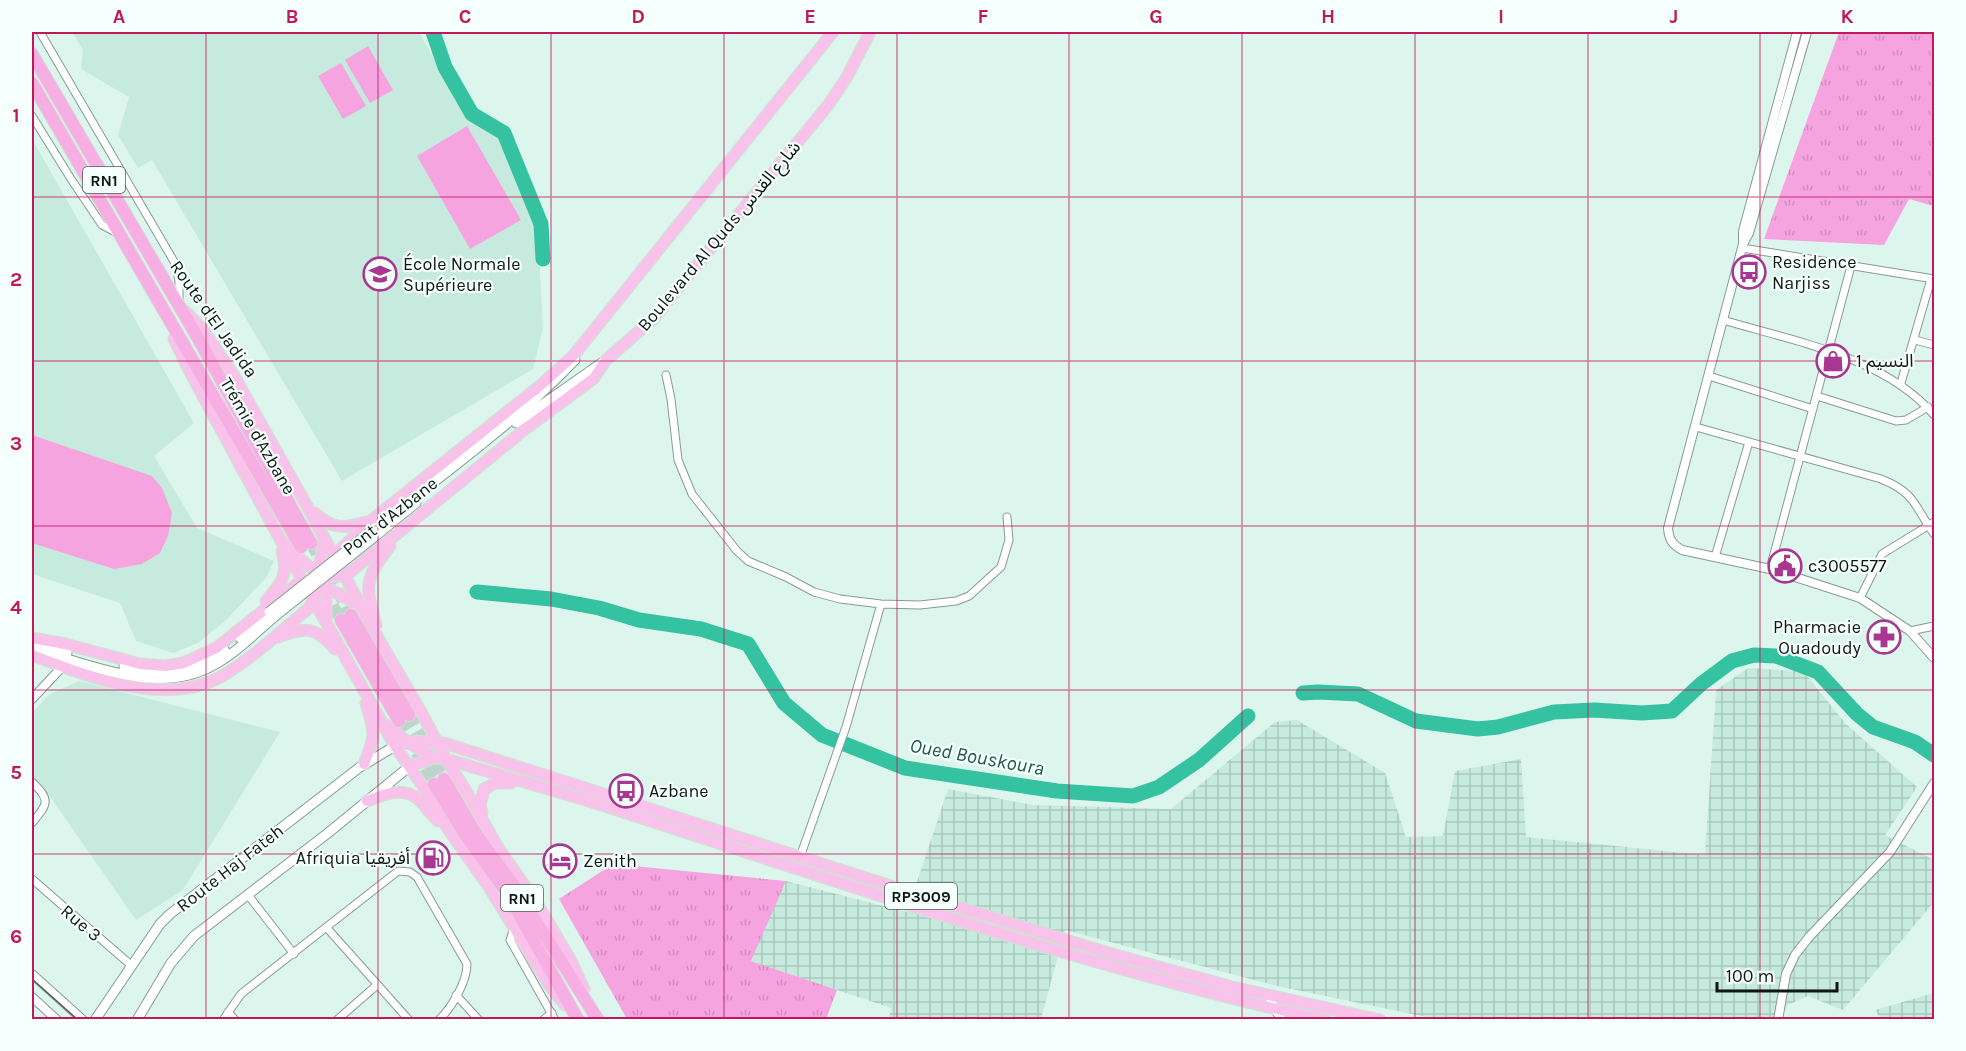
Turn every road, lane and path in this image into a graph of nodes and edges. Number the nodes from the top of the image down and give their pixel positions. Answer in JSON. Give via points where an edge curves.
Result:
{"nodes":[{"id":1,"x":40,"y":32,"type":"edge"},
{"id":2,"x":833,"y":32,"type":"edge"},
{"id":3,"x":870,"y":32,"type":"edge"},
{"id":4,"x":1797,"y":32,"type":"edge"},
{"id":5,"x":1807,"y":32,"type":"edge"},
{"id":6,"x":32,"y":54,"type":"edge"},
{"id":7,"x":32,"y":83,"type":"edge"},
{"id":8,"x":32,"y":116,"type":"edge"},
{"id":9,"x":118,"y":233,"type":"junction"},
{"id":10,"x":1743,"y":246,"type":"junction"},
{"id":11,"x":1851,"y":266,"type":"junction"},
{"id":12,"x":1933,"y":279,"type":"edge"},
{"id":13,"x":159,"y":301,"type":"junction"},
{"id":14,"x":179,"y":305,"type":"junction"},
{"id":15,"x":615,"y":305,"type":"junction"},
{"id":16,"x":1723,"y":320,"type":"junction"},
{"id":17,"x":1915,"y":340,"type":"junction"},
{"id":18,"x":1935,"y":345,"type":"edge"},
{"id":19,"x":1828,"y":352,"type":"junction"},
{"id":20,"x":606,"y":360,"type":"junction"},
{"id":21,"x":666,"y":375,"type":"dead end"},
{"id":22,"x":1710,"y":376,"type":"junction"},
{"id":23,"x":1901,"y":383,"type":"junction"},
{"id":24,"x":1816,"y":396,"type":"junction"},
{"id":25,"x":1928,"y":407,"type":"junction"},
{"id":26,"x":1813,"y":408,"type":"junction"},
{"id":27,"x":1935,"y":415,"type":"edge"},
{"id":28,"x":512,"y":423,"type":"junction"},
{"id":29,"x":1696,"y":427,"type":"junction"},
{"id":30,"x":1749,"y":442,"type":"junction"},
{"id":31,"x":1799,"y":458,"type":"junction"},
{"id":32,"x":308,"y":506,"type":"junction"},
{"id":33,"x":1007,"y":517,"type":"dead end"},
{"id":34,"x":1932,"y":524,"type":"edge"},
{"id":35,"x":375,"y":527,"type":"junction"},
{"id":36,"x":405,"y":527,"type":"junction"},
{"id":37,"x":1935,"y":534,"type":"edge"},
{"id":38,"x":280,"y":539,"type":"junction"},
{"id":39,"x":324,"y":541,"type":"junction"},
{"id":40,"x":334,"y":555,"type":"junction"},
{"id":41,"x":1715,"y":557,"type":"junction"},
{"id":42,"x":301,"y":560,"type":"junction"},
{"id":43,"x":1770,"y":569,"type":"junction"},
{"id":44,"x":324,"y":574,"type":"junction"},
{"id":45,"x":345,"y":575,"type":"junction"},
{"id":46,"x":304,"y":584,"type":"junction"},
{"id":47,"x":321,"y":588,"type":"junction"},
{"id":48,"x":348,"y":597,"type":"junction"},
{"id":49,"x":1860,"y":598,"type":"junction"},
{"id":50,"x":313,"y":602,"type":"junction"},
{"id":51,"x":881,"y":604,"type":"junction"},
{"id":52,"x":272,"y":614,"type":"junction"},
{"id":53,"x":351,"y":614,"type":"junction"},
{"id":54,"x":327,"y":626,"type":"junction"},
{"id":55,"x":1935,"y":626,"type":"edge"},
{"id":56,"x":242,"y":627,"type":"junction"},
{"id":57,"x":1910,"y":631,"type":"junction"},
{"id":58,"x":32,"y":640,"type":"edge"},
{"id":59,"x":269,"y":640,"type":"junction"},
{"id":60,"x":382,"y":645,"type":"junction"},
{"id":61,"x":32,"y":652,"type":"edge"},
{"id":62,"x":1935,"y":658,"type":"edge"},
{"id":63,"x":62,"y":667,"type":"junction"},
{"id":64,"x":351,"y":667,"type":"junction"},
{"id":65,"x":360,"y":683,"type":"junction"},
{"id":66,"x":32,"y":699,"type":"edge"},
{"id":67,"x":404,"y":718,"type":"tunnel mouth"},
{"id":68,"x":381,"y":721,"type":"junction"},
{"id":69,"x":426,"y":721,"type":"junction"},
{"id":70,"x":436,"y":742,"type":"junction"},
{"id":71,"x":416,"y":745,"type":"junction"},
{"id":72,"x":395,"y":746,"type":"junction"},
{"id":73,"x":469,"y":751,"type":"junction"},
{"id":74,"x":440,"y":756,"type":"junction"},
{"id":75,"x":364,"y":764,"type":"junction"},
{"id":76,"x":410,"y":766,"type":"junction"},
{"id":77,"x":32,"y":782,"type":"edge"},
{"id":78,"x":433,"y":783,"type":"junction"},
{"id":79,"x":1935,"y":783,"type":"edge"},
{"id":80,"x":529,"y":784,"type":"junction"},
{"id":81,"x":367,"y":801,"type":"junction"},
{"id":82,"x":483,"y":820,"type":"junction"},
{"id":83,"x":32,"y":823,"type":"edge"},
{"id":84,"x":447,"y":828,"type":"junction"},
{"id":85,"x":800,"y":857,"type":"junction"},
{"id":86,"x":32,"y":879,"type":"edge"},
{"id":87,"x":248,"y":895,"type":"junction"},
{"id":88,"x":327,"y":928,"type":"junction"},
{"id":89,"x":514,"y":928,"type":"junction"},
{"id":90,"x":294,"y":954,"type":"junction"},
{"id":91,"x":132,"y":966,"type":"junction"},
{"id":92,"x":32,"y":974,"type":"edge"},
{"id":93,"x":377,"y":985,"type":"junction"},
{"id":94,"x":456,"y":994,"type":"junction"},
{"id":95,"x":1269,"y":995,"type":"junction"},
{"id":96,"x":32,"y":998,"type":"edge"},
{"id":97,"x":1274,"y":1008,"type":"junction"},
{"id":98,"x":228,"y":1011,"type":"junction"},
{"id":99,"x":554,"y":1016,"type":"edge"},
{"id":100,"x":57,"y":1020,"type":"edge"},
{"id":101,"x":83,"y":1020,"type":"edge"},
{"id":102,"x":95,"y":1020,"type":"edge"},
{"id":103,"x":137,"y":1020,"type":"edge"},
{"id":104,"x":223,"y":1020,"type":"edge"},
{"id":105,"x":235,"y":1020,"type":"edge"},
{"id":106,"x":337,"y":1020,"type":"edge"},
{"id":107,"x":409,"y":1020,"type":"edge"},
{"id":108,"x":439,"y":1020,"type":"edge"},
{"id":109,"x":479,"y":1020,"type":"edge"},
{"id":110,"x":543,"y":1020,"type":"edge"},
{"id":111,"x":577,"y":1020,"type":"edge"},
{"id":112,"x":598,"y":1020,"type":"edge"},
{"id":113,"x":1282,"y":1020,"type":"edge"},
{"id":114,"x":1325,"y":1020,"type":"edge"},
{"id":115,"x":1380,"y":1020,"type":"edge"},
{"id":116,"x":1778,"y":1020,"type":"edge"}],
"edges":[{"from":1,"to":14,"type":"street","via":[[176,265]]},
{"from":2,"to":15,"type":"main road","name":"Boulevard Al Quds شارع القدس"},
{"from":3,"to":20,"type":"main road","name":"Boulevard Al Quds شارع القدس","via":[[829,104],[652,319]]},
{"from":4,"to":10,"type":"street","via":[[1743,231]]},
{"from":5,"to":10,"type":"street"},
{"from":6,"to":14,"type":"highway","name":"Route d'El Jadida","number":"RN1"},
{"from":7,"to":9,"type":"highway","name":"Route d'El Jadida","number":"RN1"},
{"from":8,"to":9,"type":"street","via":[[102,225]]},
{"from":9,"to":13,"type":"highway","name":"Route d'El Jadida","number":"RN1"},
{"from":10,"to":11,"type":"street"},
{"from":10,"to":16,"type":"street"},
{"from":11,"to":12,"type":"street"},
{"from":11,"to":19,"type":"street"},
{"from":12,"to":17,"type":"street"},
{"from":13,"to":14,"type":"highway","name":"Trémie d'Azbane","number":"RN1","via":[[306,545]]},
{"from":13,"to":38,"type":"main road","name":"Route d'El Jadida","via":[[190,372]]},
{"from":14,"to":32,"type":"main road","name":"Route d'El Jadida","via":[[203,330],[234,375]]},
{"from":15,"to":28,"type":"main road","via":[[574,361]]},
{"from":15,"to":35,"type":"main road","name":"Boulevard Al Quds شارع القدس","via":[[574,355],[480,432]]},
{"from":16,"to":19,"type":"street"},
{"from":16,"to":22,"type":"street"},
{"from":17,"to":18,"type":"street"},
{"from":17,"to":23,"type":"street"},
{"from":19,"to":23,"type":"street"},
{"from":19,"to":24,"type":"street"},
{"from":20,"to":28,"type":"main road"},
{"from":20,"to":36,"type":"main road","name":"Boulevard Al Quds شارع القدس","via":[[594,378]]},
{"from":21,"to":51,"type":"street","via":[[678,460],[685,479],[700,505],[737,551],[748,561],[814,592]]},
{"from":22,"to":26,"type":"street"},
{"from":22,"to":29,"type":"street"},
{"from":23,"to":25,"type":"street"},
{"from":24,"to":25,"type":"street","via":[[1896,421],[1906,420]]},
{"from":24,"to":26,"type":"street"},
{"from":25,"to":27,"type":"street"},
{"from":26,"to":31,"type":"street"},
{"from":28,"to":35,"type":"main road","name":"Pont d'Azbane"},
{"from":29,"to":30,"type":"street"},
{"from":29,"to":41,"type":"street","via":[[1668,528],[1669,537],[1682,550]]},
{"from":30,"to":31,"type":"street"},
{"from":30,"to":41,"type":"street"},
{"from":31,"to":34,"type":"street","via":[[1902,488]]},
{"from":31,"to":43,"type":"street"},
{"from":32,"to":35,"type":"main road","via":[[336,527]]},
{"from":32,"to":39,"type":"main road","name":"Route d'El Jadida"},
{"from":33,"to":51,"type":"street","via":[[1009,540],[1000,567],[969,596],[944,604]]},
{"from":34,"to":37,"type":"street"},
{"from":34,"to":49,"type":"street","via":[[1882,554]]},
{"from":35,"to":40,"type":"main road","name":"Boulevard Al Quds شارع القدس"},
{"from":35,"to":52,"type":"main road","name":"Pont d'Azbane","bridge":true},
{"from":36,"to":45,"type":"main road","name":"Boulevard Al Quds شارع القدس"},
{"from":36,"to":60,"type":"main road","via":[[373,568],[368,581]]},
{"from":38,"to":42,"type":"main road"},
{"from":38,"to":46,"type":"main road","name":"Route d'El Jadida"},
{"from":38,"to":56,"type":"main road","via":[[285,562],[281,584]]},
{"from":39,"to":40,"type":"main road","name":"Route d'El Jadida"},
{"from":39,"to":42,"type":"main road","via":[[317,558]]},
{"from":39,"to":44,"type":"main road"},
{"from":40,"to":44,"type":"main road"},
{"from":40,"to":45,"type":"main road","name":"Route d'El Jadida"},
{"from":41,"to":43,"type":"street"},
{"from":42,"to":44,"type":"main road"},
{"from":43,"to":49,"type":"street"},
{"from":44,"to":45,"type":"main road"},
{"from":44,"to":47,"type":"main road"},
{"from":45,"to":53,"type":"main road","name":"Route d'El Jadida"},
{"from":46,"to":47,"type":"main road"},
{"from":46,"to":50,"type":"main road","name":"Route d'El Jadida"},
{"from":46,"to":56,"type":"main road","via":[[293,585]]},
{"from":47,"to":48,"type":"main road"},
{"from":47,"to":50,"type":"main road"},
{"from":47,"to":54,"type":"main road"},
{"from":48,"to":53,"type":"main road"},
{"from":48,"to":54,"type":"main road","via":[[331,604]]},
{"from":49,"to":57,"type":"street"},
{"from":50,"to":54,"type":"main road","name":"Route d'El Jadida"},
{"from":50,"to":59,"type":"main road"},
{"from":51,"to":85,"type":"street","via":[[846,727]]},
{"from":52,"to":58,"type":"main road","via":[[210,660],[172,672],[129,668],[62,652]]},
{"from":52,"to":61,"type":"main road","via":[[214,666],[173,679],[143,678]]},
{"from":53,"to":60,"type":"main road","name":"Route d'El Jadida"},
{"from":53,"to":67,"type":"highway"},
{"from":54,"to":64,"type":"main road","name":"Route d'El Jadida"},
{"from":55,"to":57,"type":"street"},
{"from":56,"to":58,"type":"main road","via":[[216,648],[184,663],[166,666]]},
{"from":57,"to":62,"type":"street"},
{"from":59,"to":63,"type":"main road","via":[[220,677],[186,688],[138,687]]},
{"from":59,"to":64,"type":"main road","via":[[312,630]]},
{"from":60,"to":69,"type":"main road"},
{"from":61,"to":63,"type":"main road"},
{"from":63,"to":66,"type":"street"},
{"from":64,"to":65,"type":"main road"},
{"from":65,"to":68,"type":"main road"},
{"from":65,"to":75,"type":"main road","via":[[374,730]]},
{"from":68,"to":71,"type":"main road"},
{"from":68,"to":72,"type":"main road"},
{"from":69,"to":70,"type":"main road"},
{"from":69,"to":71,"type":"main road"},
{"from":69,"to":73,"type":"main road"},
{"from":70,"to":71,"type":"main road"},
{"from":70,"to":73,"type":"main road","number":"RP3009"},
{"from":70,"to":74,"type":"main road"},
{"from":71,"to":72,"type":"main road"},
{"from":71,"to":74,"type":"main road"},
{"from":71,"to":76,"type":"main road"},
{"from":72,"to":75,"type":"main road","name":"Route Haj Fateh"},
{"from":72,"to":76,"type":"main road"},
{"from":73,"to":74,"type":"main road"},
{"from":73,"to":85,"type":"main road","number":"RP3009"},
{"from":74,"to":76,"type":"main road"},
{"from":74,"to":78,"type":"main road","via":[[424,769]]},
{"from":74,"to":80,"type":"main road","number":"RP3009"},
{"from":74,"to":82,"type":"main road"},
{"from":75,"to":91,"type":"main road","name":"Route Haj Fateh","via":[[170,914]]},
{"from":76,"to":78,"type":"main road"},
{"from":76,"to":81,"type":"main road","name":"Route Haj Fateh"},
{"from":77,"to":83,"type":"street","via":[[44,793],[46,803]]},
{"from":78,"to":84,"type":"main road"},
{"from":78,"to":111,"type":"highway","number":"RN1","via":[[507,893]]},
{"from":78,"to":112,"type":"highway","number":"RN1","via":[[512,884]]},
{"from":79,"to":116,"type":"street","via":[[1890,852],[1795,955],[1786,974]]},
{"from":80,"to":82,"type":"main road","via":[[502,782],[484,789],[480,805]]},
{"from":80,"to":97,"type":"main road","number":"RP3009","via":[[1108,965]]},
{"from":81,"to":84,"type":"main road","via":[[399,792],[409,794]]},
{"from":81,"to":87,"type":"main road","name":"Route Haj Fateh"},
{"from":82,"to":112,"type":"main road","via":[[570,959]]},
{"from":84,"to":89,"type":"main road"},
{"from":85,"to":95,"type":"main road","number":"RP3009","via":[[1112,954]]},
{"from":86,"to":91,"type":"street","name":"Rue 3"},
{"from":87,"to":90,"type":"street"},
{"from":87,"to":103,"type":"main road","name":"Route Haj Fateh","via":[[181,950]]},
{"from":88,"to":90,"type":"street"},
{"from":88,"to":93,"type":"street"},
{"from":88,"to":94,"type":"street","via":[[398,871],[410,872],[417,877],[467,964]]},
{"from":89,"to":99,"type":"street","via":[[510,940]]},
{"from":89,"to":111,"type":"main road","via":[[550,986]]},
{"from":90,"to":98,"type":"street","via":[[241,994]]},
{"from":91,"to":102,"type":"main road","name":"Route Haj Fateh"},
{"from":92,"to":101,"type":"street"},
{"from":93,"to":106,"type":"street"},
{"from":93,"to":107,"type":"street"},
{"from":94,"to":108,"type":"street"},
{"from":94,"to":109,"type":"street"},
{"from":95,"to":97,"type":"street"},
{"from":95,"to":115,"type":"main road","number":"RP3009"},
{"from":96,"to":100,"type":"street"},
{"from":97,"to":113,"type":"street"},
{"from":97,"to":114,"type":"main road","number":"RP3009"},
{"from":98,"to":104,"type":"street"},
{"from":98,"to":105,"type":"street"},
{"from":99,"to":110,"type":"street"}]}
